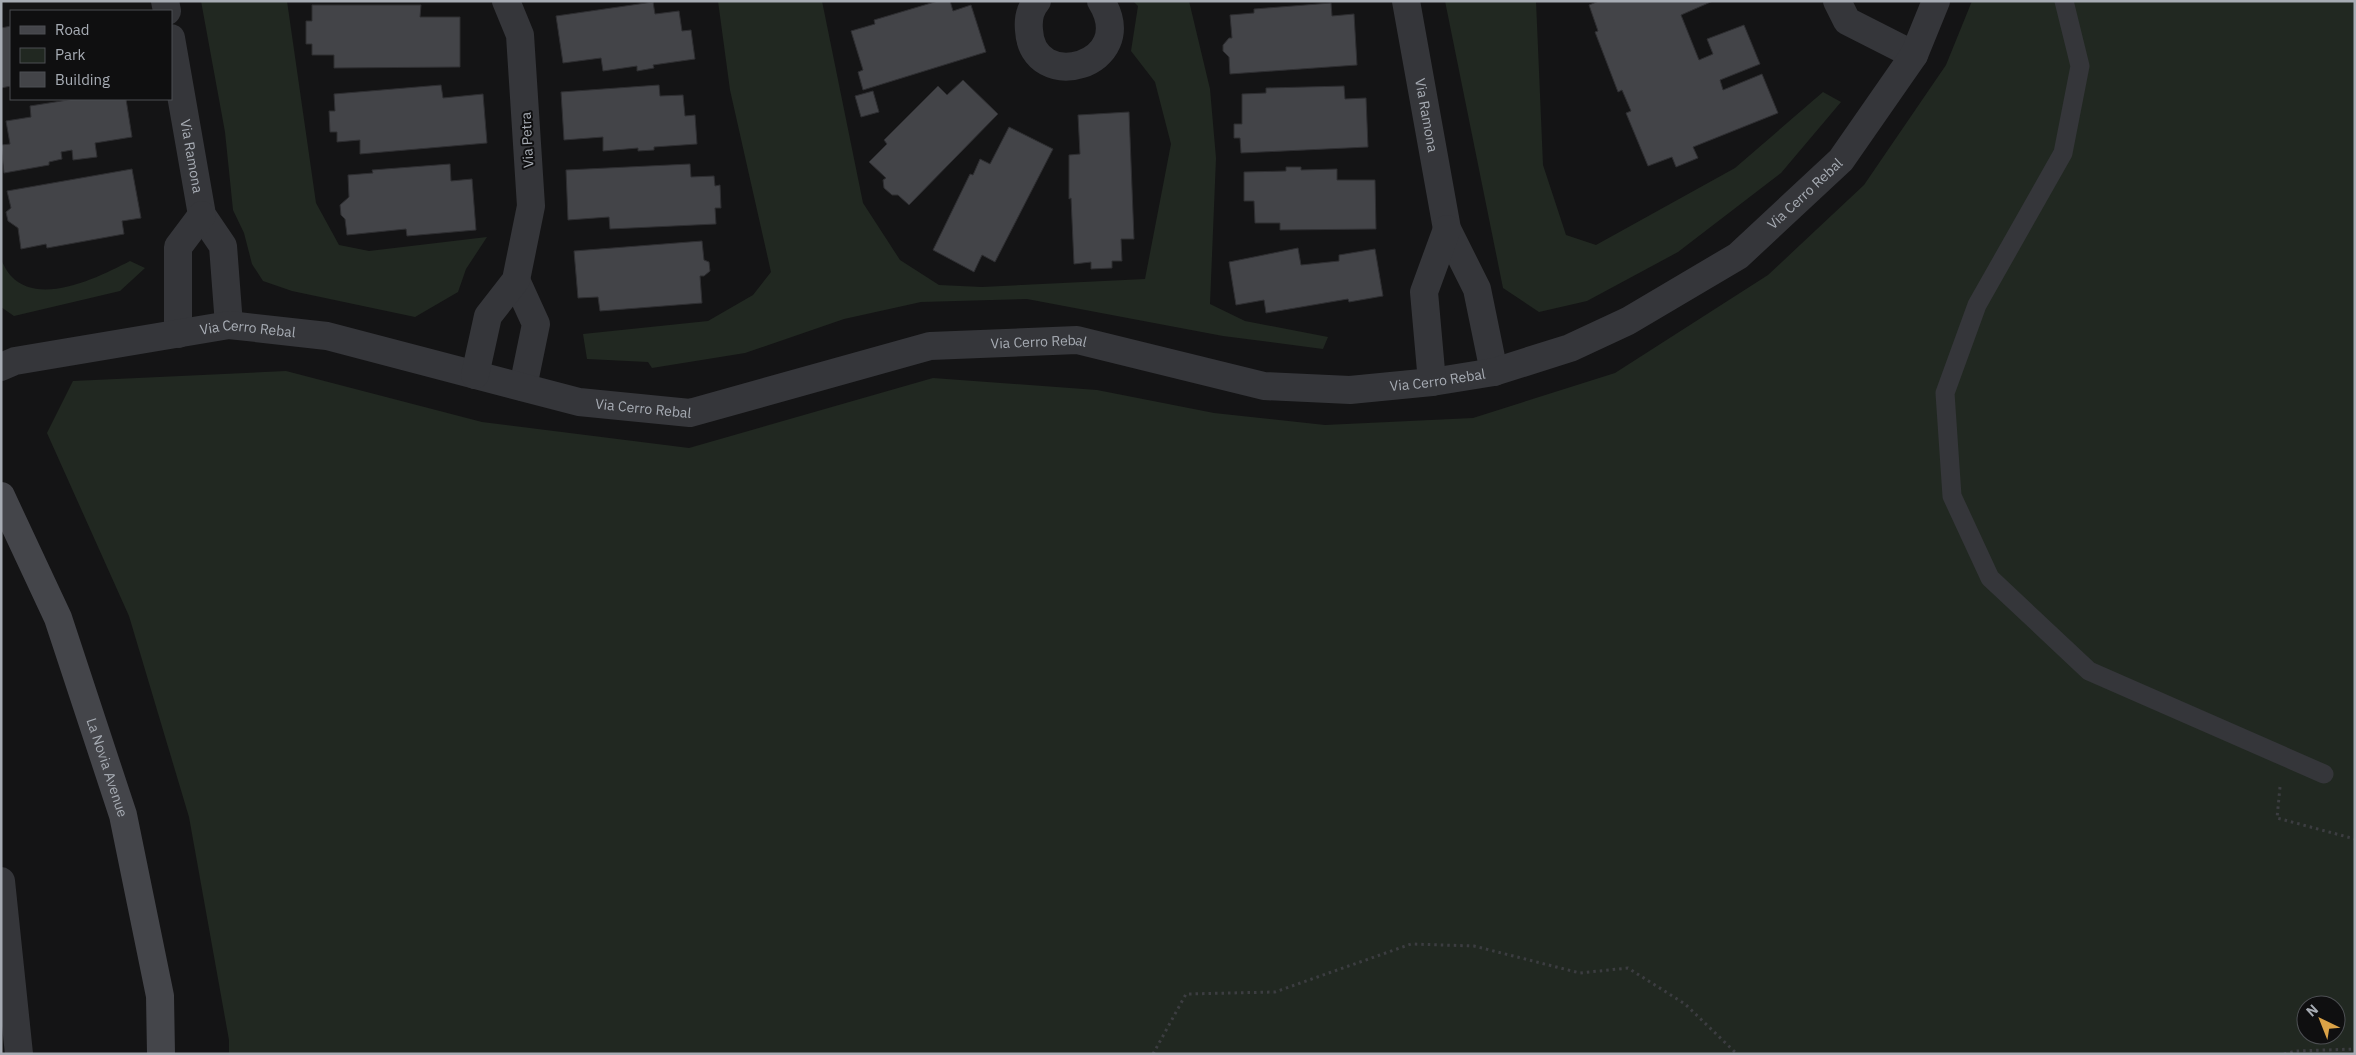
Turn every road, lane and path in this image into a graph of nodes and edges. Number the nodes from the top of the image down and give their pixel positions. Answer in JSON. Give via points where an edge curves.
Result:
{"nodes":[{"id":1,"x":506,"y":1,"type":"edge"},
{"id":2,"x":1037,"y":1,"type":"edge"},
{"id":3,"x":1101,"y":1,"type":"edge"},
{"id":4,"x":1406,"y":1,"type":"edge"},
{"id":5,"x":1837,"y":1,"type":"edge"},
{"id":6,"x":1936,"y":1,"type":"edge"},
{"id":7,"x":2064,"y":1,"type":"edge"},
{"id":8,"x":172,"y":44,"type":"edge"},
{"id":9,"x":1914,"y":55,"type":"junction"},
{"id":10,"x":202,"y":215,"type":"junction"},
{"id":11,"x":1447,"y":229,"type":"junction"},
{"id":12,"x":516,"y":280,"type":"junction"},
{"id":13,"x":229,"y":326,"type":"junction"},
{"id":14,"x":178,"y":334,"type":"junction"},
{"id":15,"x":1,"y":367,"type":"edge"},
{"id":16,"x":1494,"y":372,"type":"junction"},
{"id":17,"x":475,"y":375,"type":"junction"},
{"id":18,"x":1432,"y":382,"type":"junction"},
{"id":19,"x":523,"y":387,"type":"junction"},
{"id":20,"x":1,"y":496,"type":"edge"},
{"id":21,"x":2282,"y":756,"type":"junction"},
{"id":22,"x":2324,"y":774,"type":"dead end"},
{"id":23,"x":2355,"y":839,"type":"edge"},
{"id":24,"x":1,"y":881,"type":"edge"},
{"id":25,"x":2355,"y":1049,"type":"edge"},
{"id":26,"x":19,"y":1054,"type":"edge"},
{"id":27,"x":161,"y":1054,"type":"edge"},
{"id":28,"x":1153,"y":1054,"type":"edge"},
{"id":29,"x":1736,"y":1054,"type":"edge"},
{"id":30,"x":2284,"y":1054,"type":"edge"}],
"edges":[{"from":1,"to":12,"type":"street","name":"Via Petra","via":[[520,35],[531,206]]},
{"from":2,"to":3,"type":"street","via":[[1028,21],[1029,37],[1036,51],[1048,62],[1063,67],[1079,66],[1104,48],[1110,32],[1109,17]]},
{"from":4,"to":11,"type":"street","name":"Via Ramona"},
{"from":5,"to":9,"type":"street","via":[[1847,20]]},
{"from":6,"to":9,"type":"street","name":"Via Cerro Rebal"},
{"from":7,"to":21,"type":"lane","via":[[2080,66],[2063,153],[1977,304],[1945,393],[1952,496],[1990,578],[2089,671]]},
{"from":8,"to":10,"type":"street","name":"Via Ramona"},
{"from":9,"to":16,"type":"street","name":"Via Cerro Rebal","via":[[1842,160],[1738,256],[1628,321],[1570,348]]},
{"from":10,"to":13,"type":"street","name":"Via Ramona","via":[[223,246]]},
{"from":10,"to":14,"type":"street","via":[[178,247]]},
{"from":11,"to":16,"type":"street","name":"Via Ramona","via":[[1477,288]]},
{"from":11,"to":18,"type":"street","via":[[1424,292]]},
{"from":12,"to":17,"type":"street","name":"Via Petra","via":[[488,316]]},
{"from":12,"to":19,"type":"street","via":[[536,324]]},
{"from":13,"to":14,"type":"street","name":"Via Cerro Rebal"},
{"from":13,"to":17,"type":"street","name":"Via Cerro Rebal","via":[[327,336]]},
{"from":14,"to":15,"type":"street","name":"Via Cerro Rebal","via":[[15,361]]},
{"from":16,"to":18,"type":"street","name":"Via Cerro Rebal"},
{"from":17,"to":19,"type":"street","name":"Via Cerro Rebal"},
{"from":18,"to":19,"type":"street","name":"Via Cerro Rebal","via":[[1350,390],[1264,386],[1077,340],[930,346],[690,413],[579,402]]},
{"from":20,"to":27,"type":"main road","name":"La Novia Avenue","via":[[58,618],[123,815],[160,996]]},
{"from":21,"to":22,"type":"lane"},
{"from":21,"to":23,"type":"path","via":[[2277,818]]},
{"from":24,"to":26,"type":"street"},
{"from":25,"to":30,"type":"path"},
{"from":28,"to":29,"type":"path","via":[[1186,994],[1275,992],[1411,944],[1474,946],[1580,973],[1628,968],[1685,1004]]}]}
